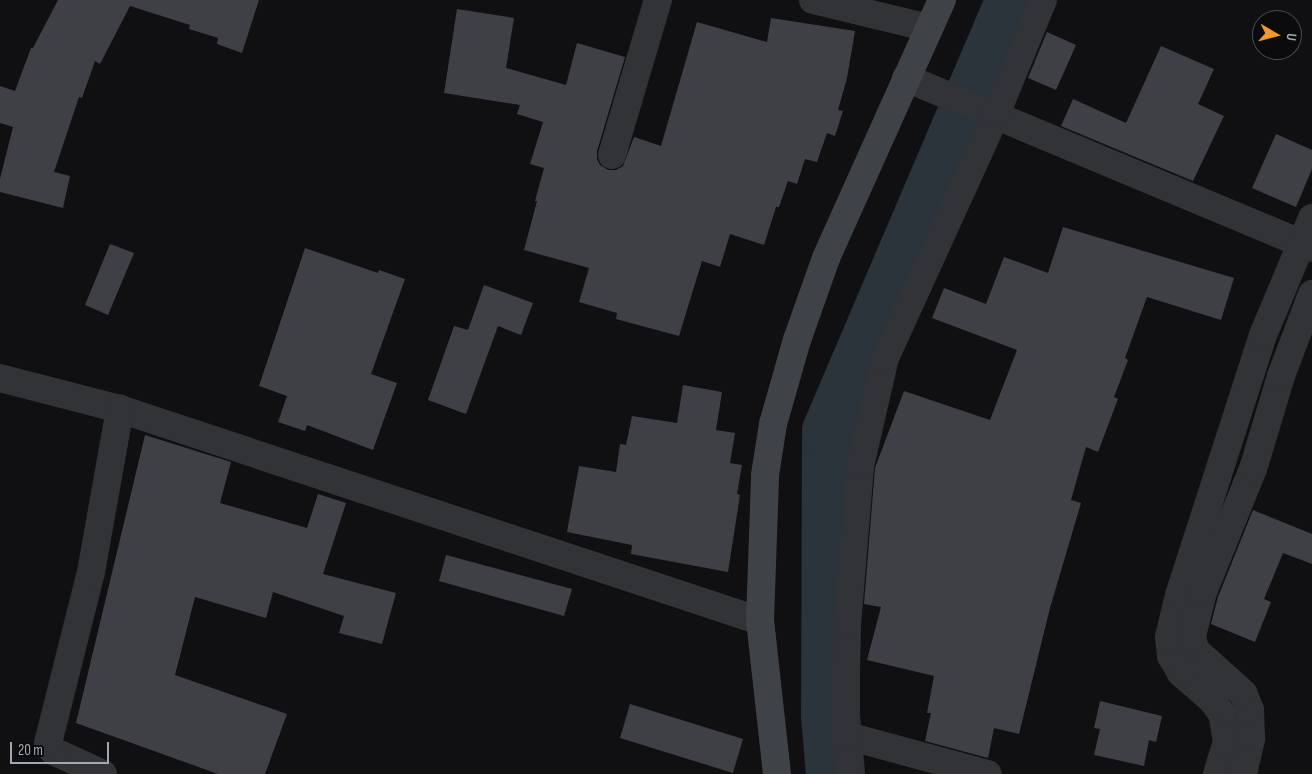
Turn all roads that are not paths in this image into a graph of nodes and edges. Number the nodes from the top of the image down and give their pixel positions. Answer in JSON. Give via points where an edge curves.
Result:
{"nodes":[{"id":1,"x":658,"y":0,"type":"edge"},
{"id":2,"x":814,"y":0,"type":"edge"},
{"id":3,"x":942,"y":0,"type":"edge"},
{"id":4,"x":1043,"y":0,"type":"edge"},
{"id":5,"x":929,"y":28,"type":"junction"},
{"id":6,"x":906,"y":78,"type":"junction"},
{"id":7,"x":987,"y":110,"type":"junction"},
{"id":8,"x":612,"y":155,"type":"dead end"},
{"id":9,"x":1312,"y":218,"type":"edge"},
{"id":10,"x":1306,"y":246,"type":"edge"},
{"id":11,"x":1312,"y":294,"type":"edge"},
{"id":12,"x":0,"y":378,"type":"edge"},
{"id":13,"x":120,"y":409,"type":"junction"},
{"id":14,"x":760,"y":621,"type":"junction"},
{"id":15,"x":844,"y":735,"type":"junction"},
{"id":16,"x":103,"y":774,"type":"edge"},
{"id":17,"x":777,"y":774,"type":"edge"},
{"id":18,"x":850,"y":774,"type":"edge"},
{"id":19,"x":988,"y":774,"type":"edge"},
{"id":20,"x":1217,"y":774,"type":"edge"},
{"id":21,"x":1243,"y":774,"type":"edge"}],
"edges":[{"from":1,"to":8,"type":"street"},
{"from":2,"to":5,"type":"street"},
{"from":3,"to":5,"type":"street"},
{"from":4,"to":7,"type":"street"},
{"from":5,"to":6,"type":"street"},
{"from":6,"to":7,"type":"street"},
{"from":6,"to":14,"type":"street","via":[[826,258],[797,340],[773,424],[765,475]]},
{"from":7,"to":10,"type":"street"},
{"from":7,"to":15,"type":"street","via":[[885,358],[860,466],[847,625]]},
{"from":9,"to":10,"type":"street"},
{"from":10,"to":20,"type":"street","via":[[1257,354],[1182,586],[1169,637],[1171,656],[1181,673],[1213,701],[1222,714],[1227,741]]},
{"from":11,"to":21,"type":"street","via":[[1281,376],[1253,470],[1203,592],[1192,636],[1195,650],[1243,693],[1250,710],[1251,738]]},
{"from":12,"to":13,"type":"street"},
{"from":13,"to":14,"type":"street"},
{"from":13,"to":16,"type":"street","via":[[91,572],[48,737],[52,751]]},
{"from":14,"to":17,"type":"street"},
{"from":15,"to":18,"type":"street"},
{"from":15,"to":19,"type":"street"}]}
